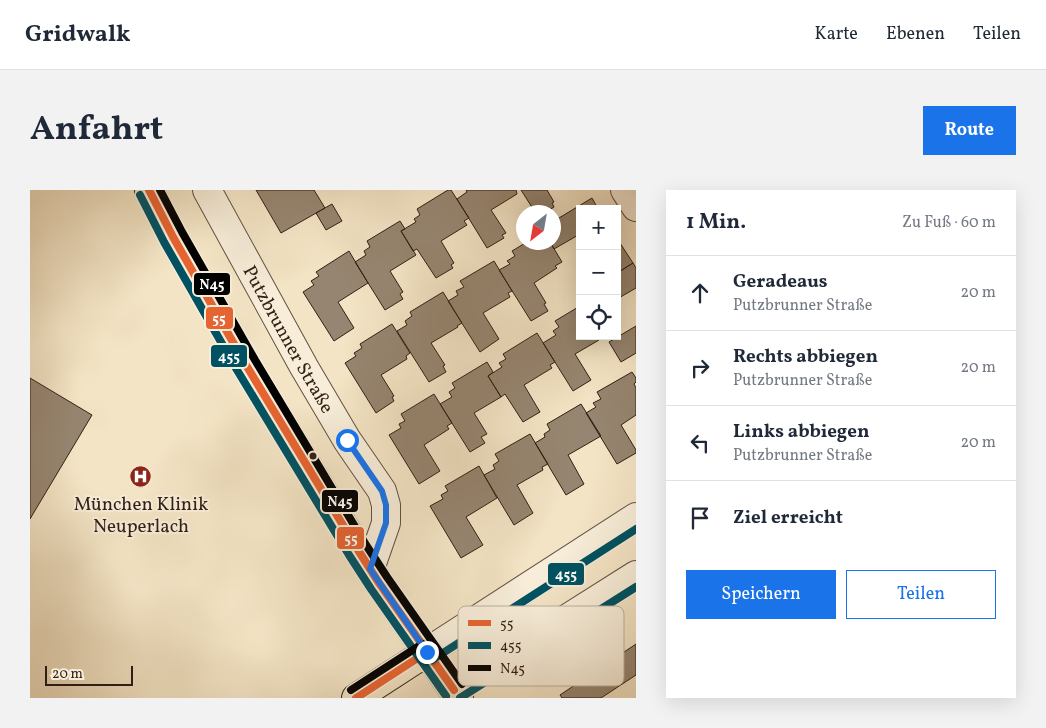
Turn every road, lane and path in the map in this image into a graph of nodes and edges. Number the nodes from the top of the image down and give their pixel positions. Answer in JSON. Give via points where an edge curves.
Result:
{"nodes":[{"id":1,"x":149,"y":190,"type":"edge"},
{"id":2,"x":207,"y":190,"type":"edge"},
{"id":3,"x":625,"y":190,"type":"edge"},
{"id":4,"x":636,"y":207,"type":"edge"},
{"id":5,"x":636,"y":517,"type":"edge"},
{"id":6,"x":370,"y":569,"type":"junction"},
{"id":7,"x":636,"y":575,"type":"edge"},
{"id":8,"x":498,"y":606,"type":"edge"},
{"id":9,"x":588,"y":606,"type":"edge"},
{"id":10,"x":458,"y":632,"type":"edge"},
{"id":11,"x":427,"y":652,"type":"junction"},
{"id":12,"x":465,"y":686,"type":"edge"},
{"id":13,"x":451,"y":695,"type":"edge"},
{"id":14,"x":356,"y":698,"type":"edge"}],
"edges":[{"from":1,"to":6,"type":"main road","via":[[246,365]]},
{"from":2,"to":6,"type":"street","name":"Putzbrunner Straße","via":[[304,367],[382,491],[386,523]]},
{"from":3,"to":4,"type":"street"},
{"from":5,"to":8,"type":"street"},
{"from":6,"to":11,"type":"main road"},
{"from":7,"to":9,"type":"street"},
{"from":10,"to":11,"type":"street"},
{"from":11,"to":13,"type":"main road"},
{"from":11,"to":14,"type":"main road"},
{"from":12,"to":13,"type":"street"}]}
